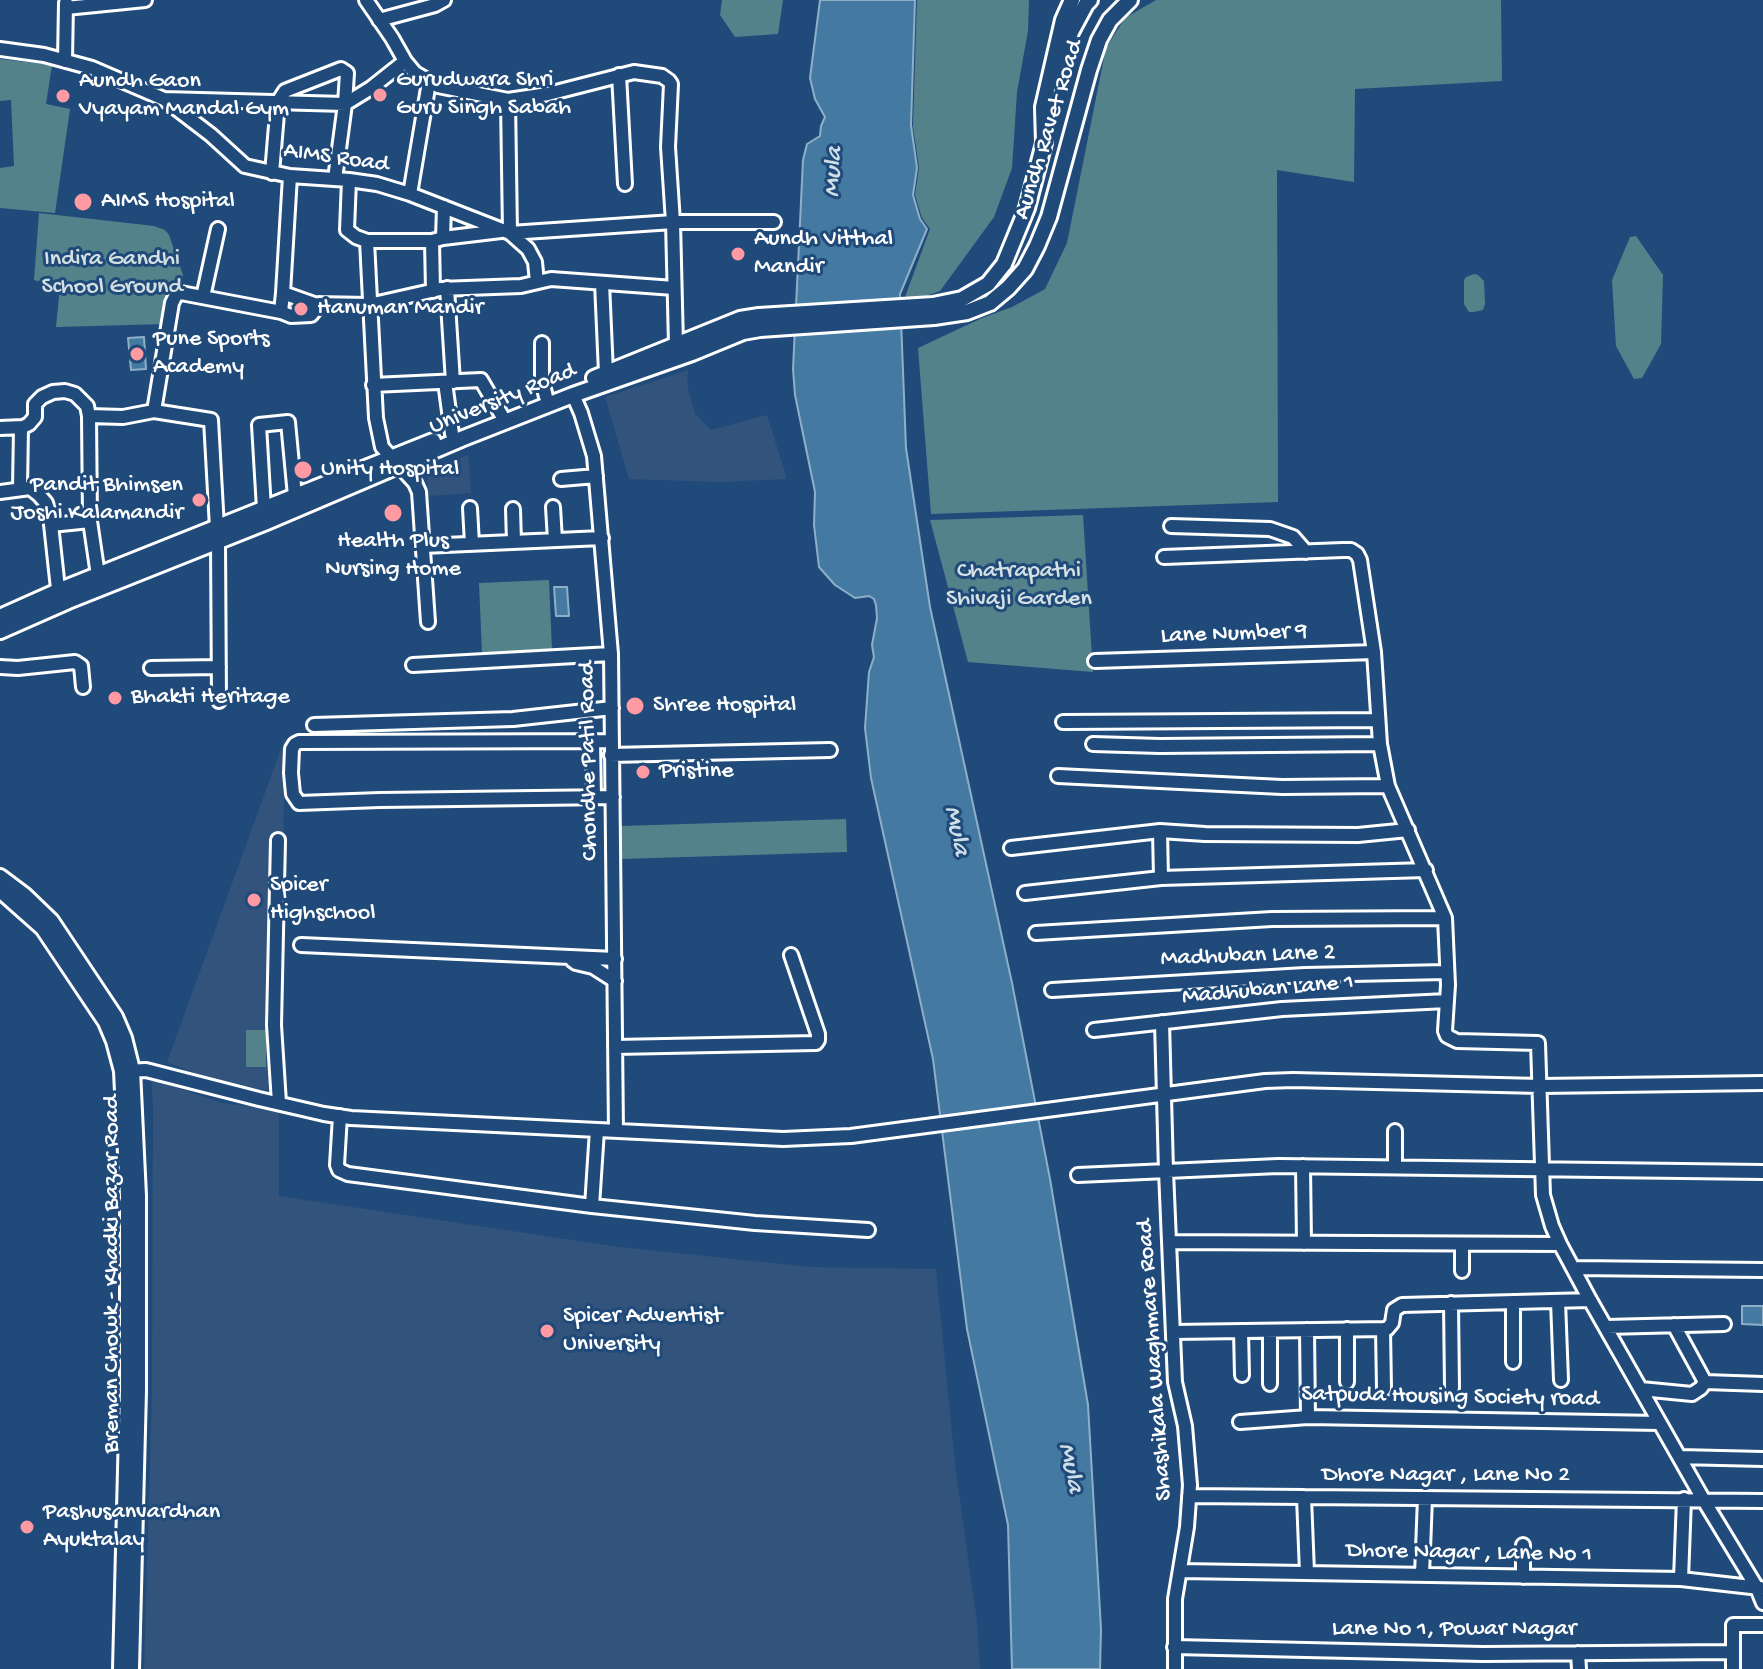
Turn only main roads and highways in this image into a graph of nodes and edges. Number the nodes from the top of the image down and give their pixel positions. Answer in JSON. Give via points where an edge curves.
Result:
{"nodes":[{"id":1,"x":1072,"y":0,"type":"edge"},
{"id":2,"x":1090,"y":0,"type":"edge"},
{"id":3,"x":1130,"y":0,"type":"edge"},
{"id":4,"x":1044,"y":143,"type":"junction"},
{"id":5,"x":934,"y":311,"type":"junction"},
{"id":6,"x":676,"y":352,"type":"junction"},
{"id":7,"x":503,"y":418,"type":"junction"},
{"id":8,"x":394,"y":462,"type":"junction"},
{"id":9,"x":218,"y":535,"type":"junction"},
{"id":10,"x":59,"y":598,"type":"junction"},
{"id":11,"x":0,"y":617,"type":"edge"},
{"id":12,"x":0,"y":631,"type":"edge"},
{"id":13,"x":0,"y":877,"type":"edge"},
{"id":14,"x":0,"y":890,"type":"edge"},
{"id":15,"x":47,"y":925,"type":"junction"},
{"id":16,"x":127,"y":1070,"type":"junction"},
{"id":17,"x":121,"y":1669,"type":"edge"},
{"id":18,"x":131,"y":1669,"type":"edge"}],
"edges":[{"from":1,"to":4,"type":"main road","name":"Aundh Ravet Road","via":[[1043,107]]},
{"from":2,"to":4,"type":"main road","via":[[1071,32]]},
{"from":3,"to":5,"type":"main road","name":"Aundh Ravet Road","via":[[1099,40],[1049,217],[1025,269],[990,303],[967,312]]},
{"from":4,"to":5,"type":"main road","name":"Aundh Ravet Road","via":[[1027,208],[1004,264],[988,284]]},
{"from":5,"to":6,"type":"main road","name":"University Road","via":[[759,323],[740,319]]},
{"from":6,"to":7,"type":"main road","name":"University Road"},
{"from":6,"to":7,"type":"main road","name":"University Road","via":[[606,373]]},
{"from":7,"to":8,"type":"main road","name":"University Road"},
{"from":7,"to":8,"type":"main road","name":"University Road","via":[[452,434]]},
{"from":8,"to":9,"type":"main road","name":"University Road"},
{"from":8,"to":9,"type":"main road","name":"University Road","via":[[295,496]]},
{"from":9,"to":10,"type":"main road","name":"University Road"},
{"from":10,"to":11,"type":"main road","name":"University Road"},
{"from":10,"to":12,"type":"main road","name":"University Road"},
{"from":13,"to":15,"type":"main road","name":"Breman Chowk - Khadki Bazar Road","via":[[24,895]]},
{"from":14,"to":15,"type":"main road","name":"Breman Chowk - Khadki Bazar Road"},
{"from":15,"to":16,"type":"main road","name":"Breman Chowk - Khadki Bazar Road","via":[[106,1022]]},
{"from":16,"to":17,"type":"main road","name":"Breman Chowk - Khadki Bazar Road","via":[[128,1390]]},
{"from":16,"to":18,"type":"main road","name":"Breman Chowk - Khadki Bazar Road","via":[[138,1196]]}]}
